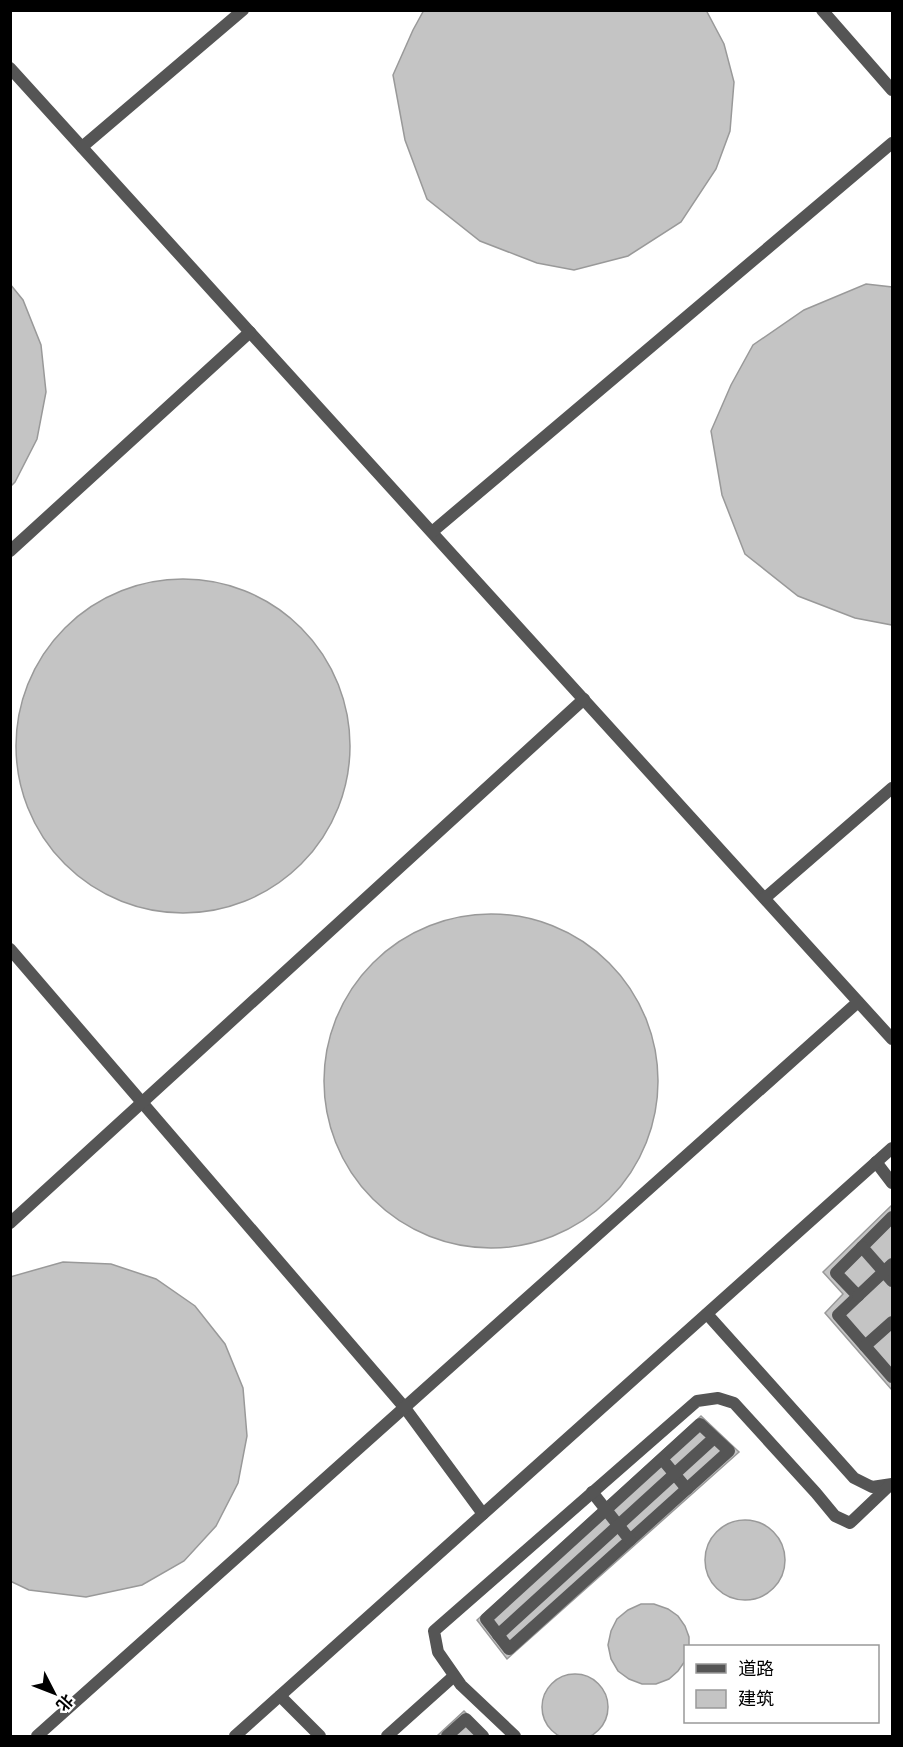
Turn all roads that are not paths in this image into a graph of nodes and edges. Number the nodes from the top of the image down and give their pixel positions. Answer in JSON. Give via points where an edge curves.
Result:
{"nodes":[{"id":1,"x":243,"y":10,"type":"edge"},
{"id":2,"x":822,"y":10,"type":"edge"},
{"id":3,"x":10,"y":68,"type":"edge"},
{"id":4,"x":892,"y":90,"type":"edge"},
{"id":5,"x":892,"y":143,"type":"edge"},
{"id":6,"x":82,"y":147,"type":"junction"},
{"id":7,"x":250,"y":332,"type":"junction"},
{"id":8,"x":432,"y":532,"type":"junction"},
{"id":9,"x":10,"y":551,"type":"edge"},
{"id":10,"x":584,"y":699,"type":"junction"},
{"id":11,"x":892,"y":789,"type":"edge"},
{"id":12,"x":765,"y":898,"type":"junction"},
{"id":13,"x":10,"y":950,"type":"edge"},
{"id":14,"x":858,"y":1002,"type":"junction"},
{"id":15,"x":892,"y":1039,"type":"edge"},
{"id":16,"x":143,"y":1102,"type":"junction"},
{"id":17,"x":892,"y":1148,"type":"edge"},
{"id":18,"x":876,"y":1162,"type":"junction"},
{"id":19,"x":892,"y":1183,"type":"edge"},
{"id":20,"x":892,"y":1216,"type":"edge"},
{"id":21,"x":10,"y":1223,"type":"edge"},
{"id":22,"x":862,"y":1247,"type":"junction"},
{"id":23,"x":890,"y":1272,"type":"edge"},
{"id":24,"x":858,"y":1296,"type":"junction"},
{"id":25,"x":707,"y":1314,"type":"junction"},
{"id":26,"x":892,"y":1322,"type":"edge"},
{"id":27,"x":865,"y":1346,"type":"junction"},
{"id":28,"x":892,"y":1377,"type":"edge"},
{"id":29,"x":405,"y":1408,"type":"junction"},
{"id":30,"x":714,"y":1438,"type":"junction"},
{"id":31,"x":662,"y":1459,"type":"junction"},
{"id":32,"x":675,"y":1474,"type":"junction"},
{"id":33,"x":891,"y":1484,"type":"edge"},
{"id":34,"x":687,"y":1489,"type":"junction"},
{"id":35,"x":592,"y":1492,"type":"junction"},
{"id":36,"x":605,"y":1510,"type":"junction"},
{"id":37,"x":483,"y":1514,"type":"junction"},
{"id":38,"x":617,"y":1525,"type":"junction"},
{"id":39,"x":630,"y":1540,"type":"junction"},
{"id":40,"x":549,"y":1562,"type":"junction"},
{"id":41,"x":560,"y":1576,"type":"junction"},
{"id":42,"x":572,"y":1592,"type":"junction"},
{"id":43,"x":498,"y":1635,"type":"junction"},
{"id":44,"x":454,"y":1676,"type":"junction"},
{"id":45,"x":280,"y":1696,"type":"junction"},
{"id":46,"x":37,"y":1737,"type":"edge"},
{"id":47,"x":235,"y":1737,"type":"edge"},
{"id":48,"x":320,"y":1737,"type":"edge"},
{"id":49,"x":387,"y":1737,"type":"edge"},
{"id":50,"x":447,"y":1737,"type":"edge"},
{"id":51,"x":483,"y":1737,"type":"edge"},
{"id":52,"x":514,"y":1737,"type":"edge"}],
"edges":[{"from":1,"to":6,"type":"street"},
{"from":2,"to":4,"type":"street"},
{"from":3,"to":6,"type":"street"},
{"from":5,"to":8,"type":"street"},
{"from":6,"to":7,"type":"street"},
{"from":7,"to":8,"type":"street"},
{"from":7,"to":9,"type":"street"},
{"from":8,"to":10,"type":"street"},
{"from":10,"to":12,"type":"street"},
{"from":10,"to":16,"type":"street"},
{"from":11,"to":12,"type":"street"},
{"from":12,"to":14,"type":"street"},
{"from":13,"to":16,"type":"street"},
{"from":14,"to":15,"type":"street"},
{"from":14,"to":29,"type":"street"},
{"from":16,"to":21,"type":"street"},
{"from":16,"to":29,"type":"street"},
{"from":17,"to":18,"type":"street"},
{"from":18,"to":19,"type":"street"},
{"from":18,"to":25,"type":"street"},
{"from":20,"to":22,"type":"street"},
{"from":22,"to":23,"type":"street"},
{"from":22,"to":24,"type":"street","via":[[837,1273]]},
{"from":23,"to":24,"type":"street"},
{"from":24,"to":27,"type":"street","via":[[838,1315]]},
{"from":25,"to":33,"type":"street","via":[[854,1478],[872,1487]]},
{"from":25,"to":37,"type":"street"},
{"from":26,"to":27,"type":"street"},
{"from":27,"to":28,"type":"street"},
{"from":29,"to":37,"type":"street"},
{"from":29,"to":46,"type":"street"},
{"from":30,"to":31,"type":"street","via":[[700,1424]]},
{"from":30,"to":32,"type":"street"},
{"from":30,"to":34,"type":"street","via":[[729,1451]]},
{"from":31,"to":32,"type":"street"},
{"from":31,"to":36,"type":"street"},
{"from":32,"to":34,"type":"street"},
{"from":32,"to":38,"type":"street"},
{"from":33,"to":35,"type":"street","via":[[850,1523],[835,1516],[734,1403],[718,1398],[697,1401]]},
{"from":34,"to":39,"type":"street"},
{"from":35,"to":36,"type":"street"},
{"from":35,"to":44,"type":"street","via":[[434,1630],[438,1652]]},
{"from":36,"to":38,"type":"street"},
{"from":36,"to":40,"type":"street"},
{"from":37,"to":45,"type":"street"},
{"from":38,"to":39,"type":"street"},
{"from":38,"to":41,"type":"street"},
{"from":39,"to":42,"type":"street"},
{"from":40,"to":41,"type":"street"},
{"from":40,"to":43,"type":"street","via":[[486,1619]]},
{"from":41,"to":42,"type":"street"},
{"from":41,"to":43,"type":"street"},
{"from":42,"to":43,"type":"street","via":[[509,1649]]},
{"from":44,"to":49,"type":"street"},
{"from":44,"to":52,"type":"street"},
{"from":45,"to":47,"type":"street"},
{"from":45,"to":48,"type":"street"},
{"from":50,"to":51,"type":"street","via":[[466,1719]]}]}
